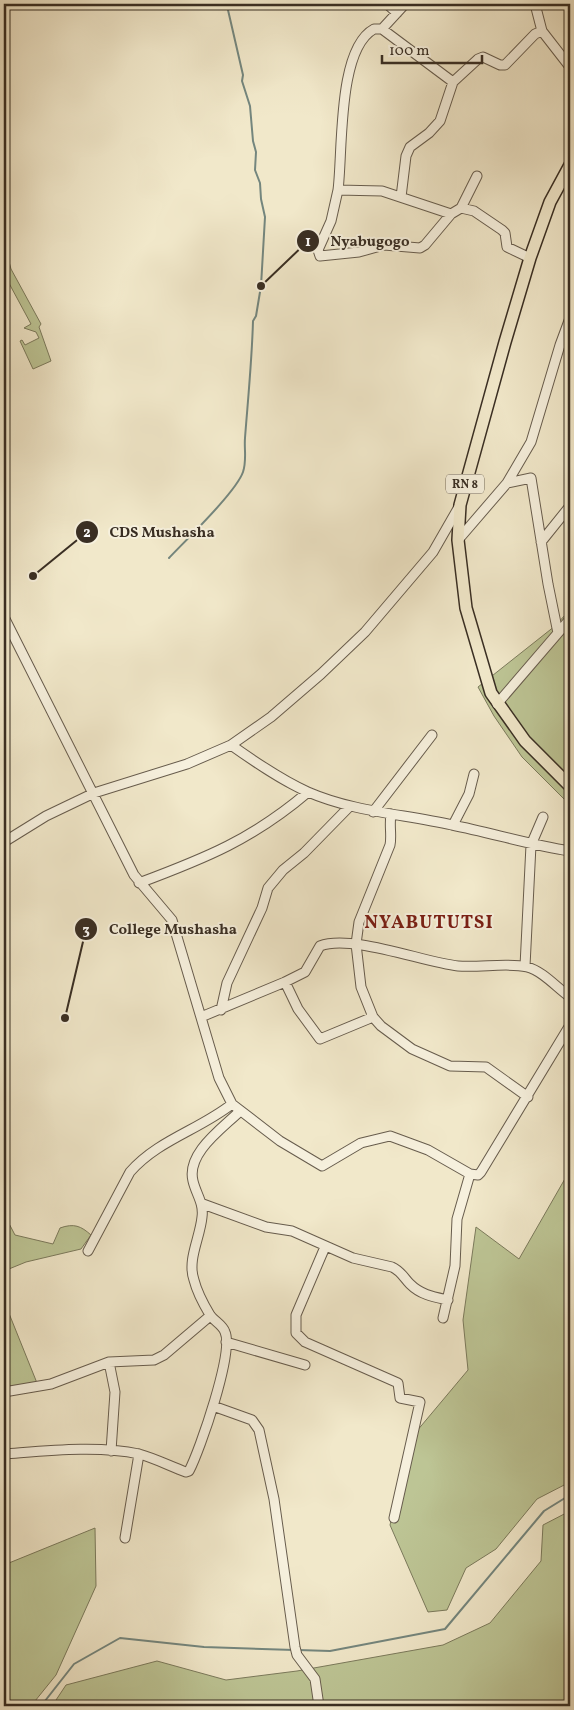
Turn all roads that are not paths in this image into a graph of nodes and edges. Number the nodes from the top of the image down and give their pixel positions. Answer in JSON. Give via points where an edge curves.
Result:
{"nodes":[{"id":1,"x":387,"y":4,"type":"edge"},
{"id":2,"x":405,"y":4,"type":"edge"},
{"id":3,"x":535,"y":4,"type":"edge"},
{"id":4,"x":397,"y":13,"type":"junction"},
{"id":5,"x":382,"y":29,"type":"junction"},
{"id":6,"x":542,"y":31,"type":"junction"},
{"id":7,"x":570,"y":68,"type":"edge"},
{"id":8,"x":454,"y":82,"type":"junction"},
{"id":9,"x":570,"y":165,"type":"edge"},
{"id":10,"x":477,"y":176,"type":"dead end"},
{"id":11,"x":338,"y":190,"type":"junction"},
{"id":12,"x":401,"y":197,"type":"junction"},
{"id":13,"x":461,"y":208,"type":"junction"},
{"id":14,"x":451,"y":214,"type":"junction"},
{"id":15,"x":530,"y":258,"type":"junction"},
{"id":16,"x":570,"y":318,"type":"edge"},
{"id":17,"x":507,"y":483,"type":"junction"},
{"id":18,"x":460,"y":505,"type":"junction"},
{"id":19,"x":570,"y":506,"type":"edge"},
{"id":20,"x":458,"y":540,"type":"junction"},
{"id":21,"x":541,"y":542,"type":"junction"},
{"id":22,"x":4,"y":617,"type":"edge"},
{"id":23,"x":570,"y":619,"type":"edge"},
{"id":24,"x":558,"y":633,"type":"junction"},
{"id":25,"x":498,"y":704,"type":"junction"},
{"id":26,"x":432,"y":735,"type":"dead end"},
{"id":27,"x":230,"y":745,"type":"junction"},
{"id":28,"x":474,"y":774,"type":"dead end"},
{"id":29,"x":570,"y":786,"type":"edge"},
{"id":30,"x":308,"y":792,"type":"junction"},
{"id":31,"x":94,"y":793,"type":"junction"},
{"id":32,"x":350,"y":806,"type":"junction"},
{"id":33,"x":373,"y":812,"type":"junction"},
{"id":34,"x":391,"y":814,"type":"junction"},
{"id":35,"x":543,"y":817,"type":"dead end"},
{"id":36,"x":453,"y":825,"type":"junction"},
{"id":37,"x":4,"y":842,"type":"edge"},
{"id":38,"x":531,"y":845,"type":"junction"},
{"id":39,"x":570,"y":851,"type":"edge"},
{"id":40,"x":139,"y":883,"type":"junction"},
{"id":41,"x":356,"y":944,"type":"junction"},
{"id":42,"x":525,"y":966,"type":"junction"},
{"id":43,"x":285,"y":982,"type":"junction"},
{"id":44,"x":570,"y":997,"type":"edge"},
{"id":45,"x":220,"y":1010,"type":"junction"},
{"id":46,"x":200,"y":1017,"type":"junction"},
{"id":47,"x":373,"y":1017,"type":"junction"},
{"id":48,"x":570,"y":1025,"type":"edge"},
{"id":49,"x":528,"y":1097,"type":"junction"},
{"id":50,"x":232,"y":1104,"type":"junction"},
{"id":51,"x":240,"y":1111,"type":"junction"},
{"id":52,"x":470,"y":1174,"type":"junction"},
{"id":53,"x":203,"y":1204,"type":"junction"},
{"id":54,"x":325,"y":1247,"type":"junction"},
{"id":55,"x":88,"y":1251,"type":"dead end"},
{"id":56,"x":448,"y":1300,"type":"junction"},
{"id":57,"x":210,"y":1316,"type":"junction"},
{"id":58,"x":443,"y":1318,"type":"dead end"},
{"id":59,"x":226,"y":1342,"type":"junction"},
{"id":60,"x":109,"y":1362,"type":"junction"},
{"id":61,"x":306,"y":1365,"type":"dead end"},
{"id":62,"x":4,"y":1392,"type":"edge"},
{"id":63,"x":213,"y":1406,"type":"junction"},
{"id":64,"x":111,"y":1451,"type":"junction"},
{"id":65,"x":4,"y":1454,"type":"edge"},
{"id":66,"x":138,"y":1454,"type":"junction"},
{"id":67,"x":394,"y":1518,"type":"dead end"},
{"id":68,"x":125,"y":1538,"type":"dead end"},
{"id":69,"x":319,"y":1706,"type":"edge"}],
"edges":[{"from":1,"to":4,"type":"street"},
{"from":2,"to":4,"type":"street"},
{"from":3,"to":6,"type":"street"},
{"from":4,"to":5,"type":"street"},
{"from":5,"to":8,"type":"street"},
{"from":5,"to":11,"type":"street","via":[[374,29],[363,38],[349,72]]},
{"from":6,"to":7,"type":"street"},
{"from":6,"to":8,"type":"street","via":[[535,34],[505,66],[483,57]]},
{"from":8,"to":12,"type":"street","via":[[440,121],[410,148],[406,156]]},
{"from":9,"to":15,"type":"main road","number":"RN 8","via":[[550,202]]},
{"from":10,"to":13,"type":"street"},
{"from":11,"to":12,"type":"street","via":[[382,191]]},
{"from":11,"to":14,"type":"street","via":[[331,221],[318,250],[320,256],[359,252],[384,245],[420,248]]},
{"from":12,"to":14,"type":"street"},
{"from":13,"to":14,"type":"street"},
{"from":13,"to":15,"type":"street","via":[[474,211],[502,230],[506,247]]},
{"from":15,"to":18,"type":"main road","number":"RN 8"},
{"from":16,"to":17,"type":"street","via":[[531,442]]},
{"from":17,"to":20,"type":"street"},
{"from":17,"to":21,"type":"street","via":[[531,478]]},
{"from":18,"to":20,"type":"main road","number":"RN 8"},
{"from":18,"to":27,"type":"street","via":[[433,552],[364,632],[271,717]]},
{"from":19,"to":21,"type":"street"},
{"from":20,"to":25,"type":"main road","number":"RN 8","via":[[466,608],[481,661]]},
{"from":21,"to":24,"type":"street"},
{"from":22,"to":31,"type":"street"},
{"from":23,"to":24,"type":"street"},
{"from":24,"to":25,"type":"street"},
{"from":25,"to":29,"type":"main road","number":"RN 8","via":[[525,741]]},
{"from":26,"to":33,"type":"street"},
{"from":27,"to":30,"type":"street"},
{"from":27,"to":31,"type":"street","via":[[188,764]]},
{"from":28,"to":36,"type":"street","via":[[469,794]]},
{"from":30,"to":32,"type":"street"},
{"from":30,"to":40,"type":"street","via":[[266,826],[229,847]]},
{"from":31,"to":37,"type":"street","via":[[46,816]]},
{"from":31,"to":40,"type":"street"},
{"from":32,"to":33,"type":"street"},
{"from":32,"to":45,"type":"street","via":[[268,888],[227,983]]},
{"from":33,"to":34,"type":"street"},
{"from":34,"to":36,"type":"street"},
{"from":34,"to":41,"type":"street","via":[[388,829],[390,845],[359,922]]},
{"from":35,"to":38,"type":"street"},
{"from":36,"to":38,"type":"street"},
{"from":38,"to":39,"type":"street"},
{"from":38,"to":42,"type":"street"},
{"from":40,"to":46,"type":"street","via":[[174,926]]},
{"from":41,"to":42,"type":"street","via":[[437,963]]},
{"from":41,"to":43,"type":"street","via":[[320,946],[305,972]]},
{"from":41,"to":47,"type":"street","via":[[361,987]]},
{"from":42,"to":44,"type":"street","via":[[534,969]]},
{"from":43,"to":45,"type":"street"},
{"from":43,"to":47,"type":"street","via":[[298,1009],[320,1039]]},
{"from":45,"to":46,"type":"street"},
{"from":46,"to":50,"type":"street","via":[[219,1078]]},
{"from":47,"to":49,"type":"street","via":[[420,1053],[450,1066],[486,1067]]},
{"from":48,"to":49,"type":"street"},
{"from":49,"to":52,"type":"street","via":[[481,1172]]},
{"from":50,"to":51,"type":"street"},
{"from":50,"to":55,"type":"street","via":[[214,1118],[164,1143],[138,1163],[130,1172]]},
{"from":51,"to":52,"type":"street","via":[[280,1141],[322,1166],[361,1143],[390,1136],[428,1150]]},
{"from":51,"to":53,"type":"street","via":[[197,1158],[192,1175]]},
{"from":52,"to":56,"type":"street","via":[[457,1219],[455,1266]]},
{"from":53,"to":54,"type":"street","via":[[266,1227],[292,1231]]},
{"from":53,"to":57,"type":"street","via":[[191,1270]]},
{"from":54,"to":56,"type":"street","via":[[353,1258],[392,1267],[423,1294]]},
{"from":54,"to":67,"type":"street","via":[[296,1315],[296,1333],[305,1342],[398,1383],[400,1398],[420,1402]]},
{"from":56,"to":58,"type":"street"},
{"from":57,"to":59,"type":"street","via":[[226,1332]]},
{"from":57,"to":60,"type":"street","via":[[154,1360]]},
{"from":59,"to":61,"type":"street"},
{"from":59,"to":63,"type":"street"},
{"from":60,"to":62,"type":"street","via":[[52,1384]]},
{"from":60,"to":64,"type":"street","via":[[115,1392]]},
{"from":63,"to":66,"type":"street","via":[[189,1471]]},
{"from":63,"to":69,"type":"street","via":[[252,1420],[259,1430],[274,1499],[295,1647],[314,1679]]},
{"from":64,"to":65,"type":"street"},
{"from":64,"to":66,"type":"street"},
{"from":66,"to":68,"type":"street"}]}
